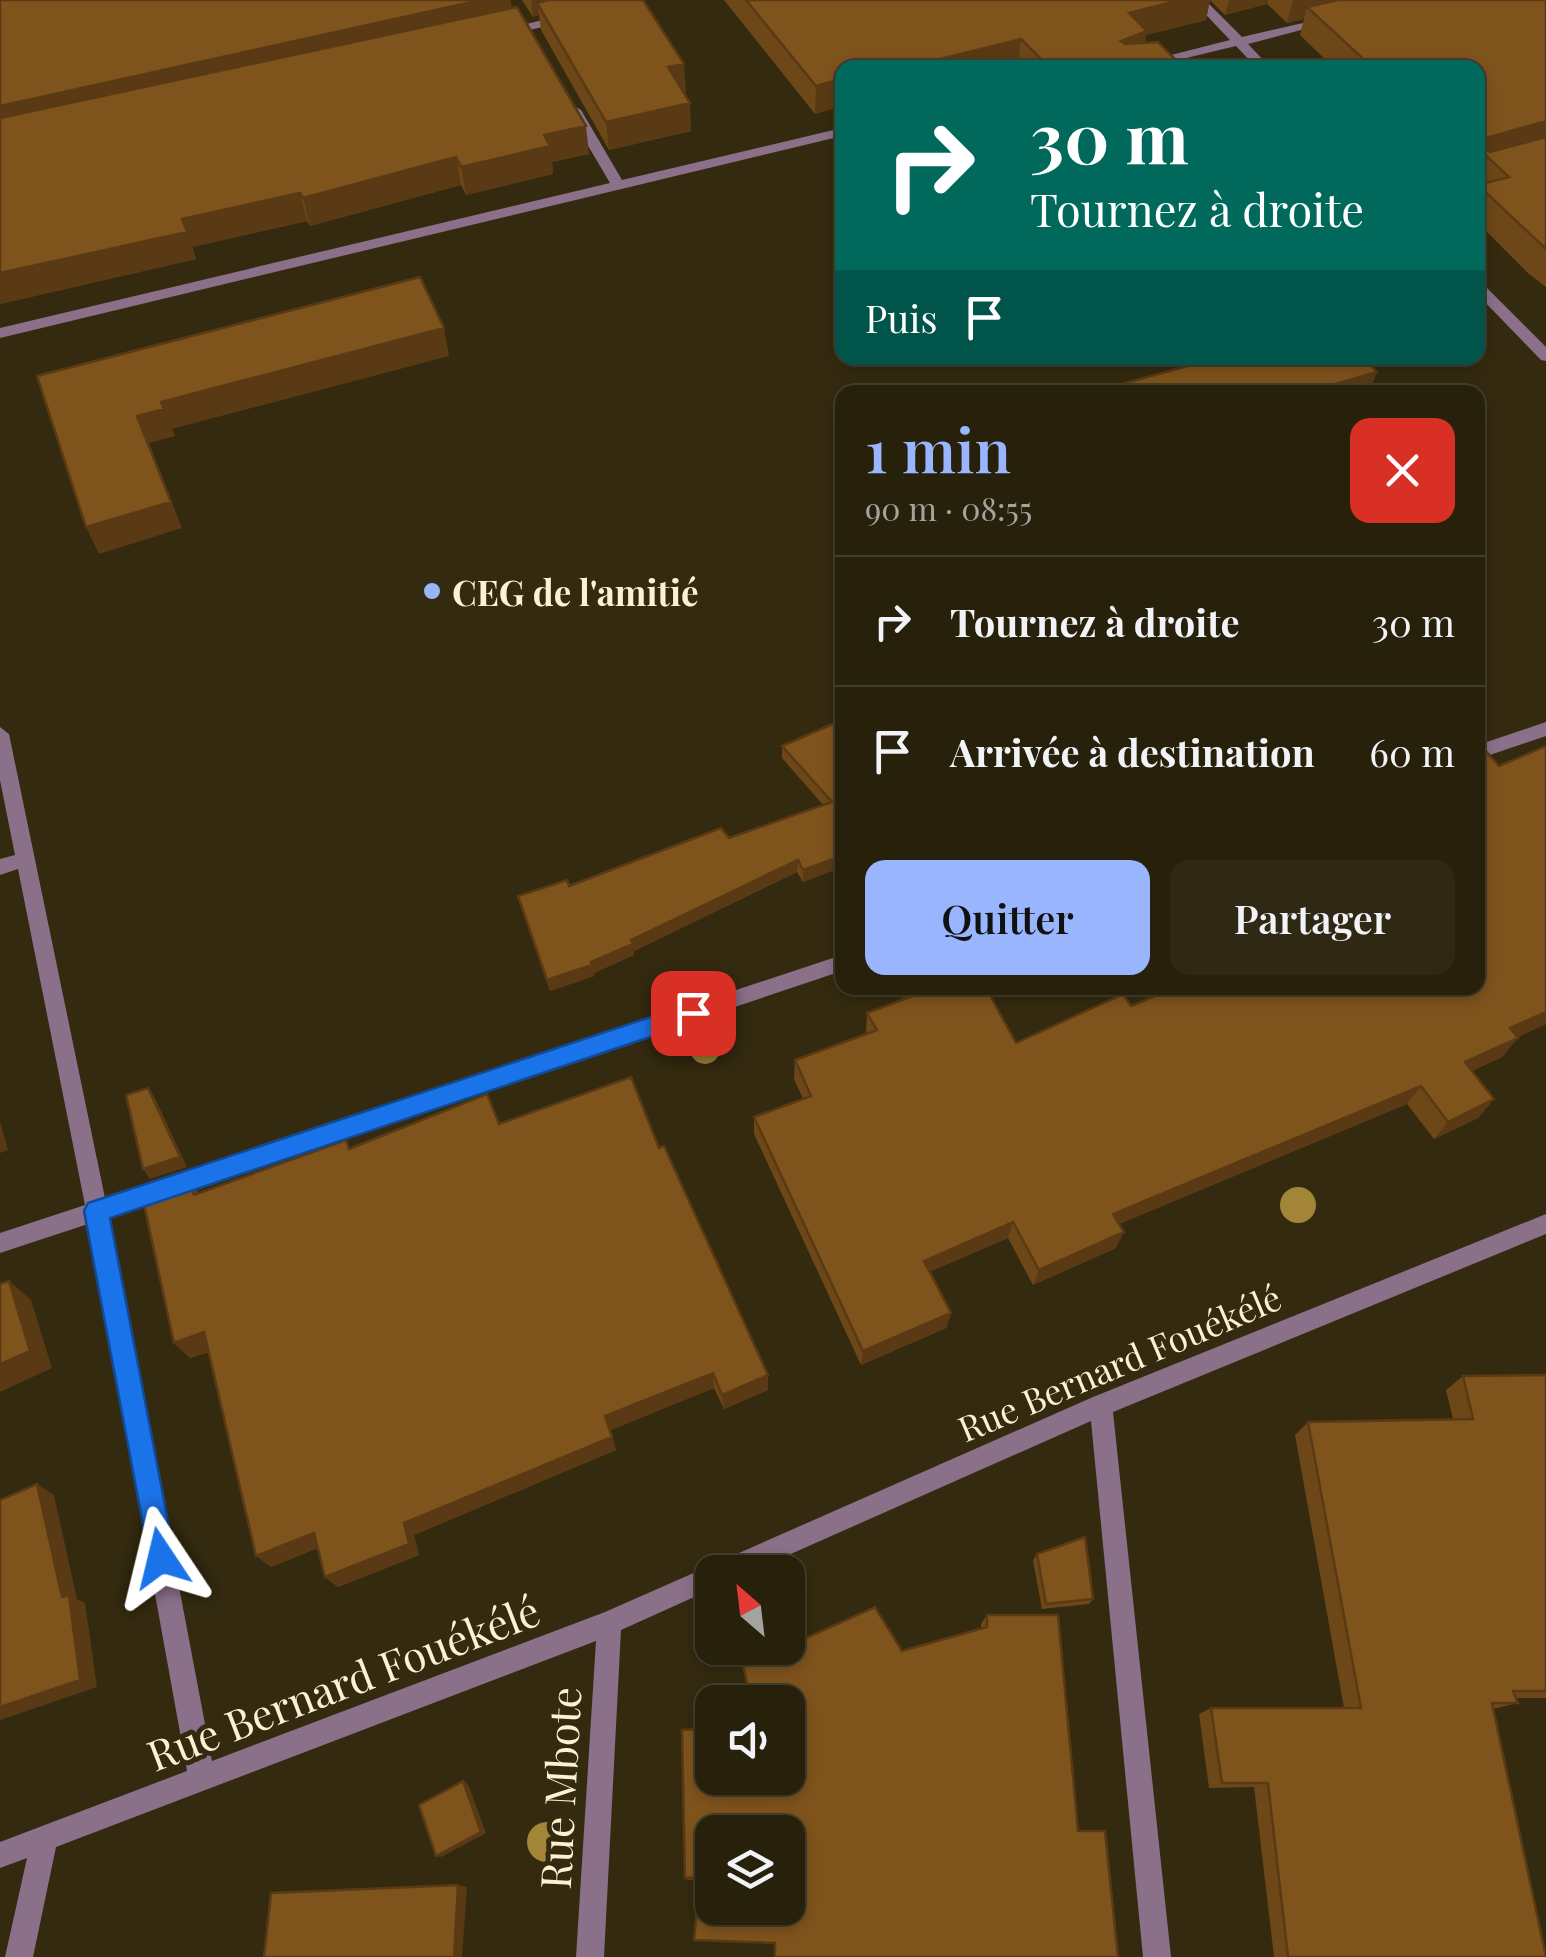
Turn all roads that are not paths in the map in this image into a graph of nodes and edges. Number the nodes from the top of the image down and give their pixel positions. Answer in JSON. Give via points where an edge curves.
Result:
{"nodes":[{"id":1,"x":1198,"y":0,"type":"edge"},
{"id":2,"x":577,"y":15,"type":"edge"},
{"id":3,"x":1348,"y":16,"type":"edge"},
{"id":4,"x":522,"y":20,"type":"junction"},
{"id":5,"x":489,"y":34,"type":"edge"},
{"id":6,"x":535,"y":42,"type":"edge"},
{"id":7,"x":1240,"y":42,"type":"junction"},
{"id":8,"x":1161,"y":60,"type":"edge"},
{"id":9,"x":1257,"y":60,"type":"edge"},
{"id":10,"x":562,"y":89,"type":"edge"},
{"id":11,"x":835,"y":134,"type":"edge"},
{"id":12,"x":617,"y":184,"type":"junction"},
{"id":13,"x":1485,"y":293,"type":"edge"},
{"id":14,"x":0,"y":333,"type":"edge"},
{"id":15,"x":1546,"y":356,"type":"edge"},
{"id":16,"x":1546,"y":729,"type":"edge"},
{"id":17,"x":0,"y":734,"type":"edge"},
{"id":18,"x":1485,"y":750,"type":"edge"},
{"id":19,"x":26,"y":860,"type":"junction"},
{"id":20,"x":0,"y":867,"type":"edge"},
{"id":21,"x":835,"y":965,"type":"edge"},
{"id":22,"x":97,"y":1211,"type":"junction"},
{"id":23,"x":1546,"y":1224,"type":"edge"},
{"id":24,"x":0,"y":1243,"type":"edge"},
{"id":25,"x":1102,"y":1404,"type":"junction"},
{"id":26,"x":761,"y":1555,"type":"edge"},
{"id":27,"x":695,"y":1585,"type":"edge"},
{"id":28,"x":609,"y":1623,"type":"junction"},
{"id":29,"x":202,"y":1779,"type":"junction"},
{"id":30,"x":45,"y":1838,"type":"junction"},
{"id":31,"x":0,"y":1855,"type":"edge"},
{"id":32,"x":19,"y":1957,"type":"edge"},
{"id":33,"x":590,"y":1957,"type":"edge"},
{"id":34,"x":1157,"y":1957,"type":"edge"}],
"edges":[{"from":1,"to":7,"type":"street"},
{"from":2,"to":4,"type":"street"},
{"from":3,"to":7,"type":"street"},
{"from":4,"to":5,"type":"street"},
{"from":4,"to":6,"type":"street"},
{"from":7,"to":8,"type":"street"},
{"from":7,"to":9,"type":"street"},
{"from":10,"to":12,"type":"street"},
{"from":11,"to":12,"type":"street"},
{"from":12,"to":14,"type":"street"},
{"from":13,"to":15,"type":"street"},
{"from":16,"to":18,"type":"street"},
{"from":17,"to":19,"type":"street"},
{"from":19,"to":20,"type":"street"},
{"from":19,"to":22,"type":"street"},
{"from":21,"to":22,"type":"street"},
{"from":22,"to":24,"type":"street"},
{"from":22,"to":29,"type":"street"},
{"from":23,"to":25,"type":"street","name":"Rue Bernard Fouékélé"},
{"from":25,"to":26,"type":"street","name":"Rue Bernard Fouékélé"},
{"from":25,"to":34,"type":"street"},
{"from":27,"to":28,"type":"street","name":"Rue Bernard Fouékélé"},
{"from":28,"to":29,"type":"street","name":"Rue Bernard Fouékélé"},
{"from":28,"to":33,"type":"street","name":"Rue Mbote"},
{"from":29,"to":30,"type":"street","name":"Rue Bernard Fouékélé"},
{"from":30,"to":31,"type":"street","name":"Rue Bernard Fouékélé"},
{"from":30,"to":32,"type":"street"}]}
